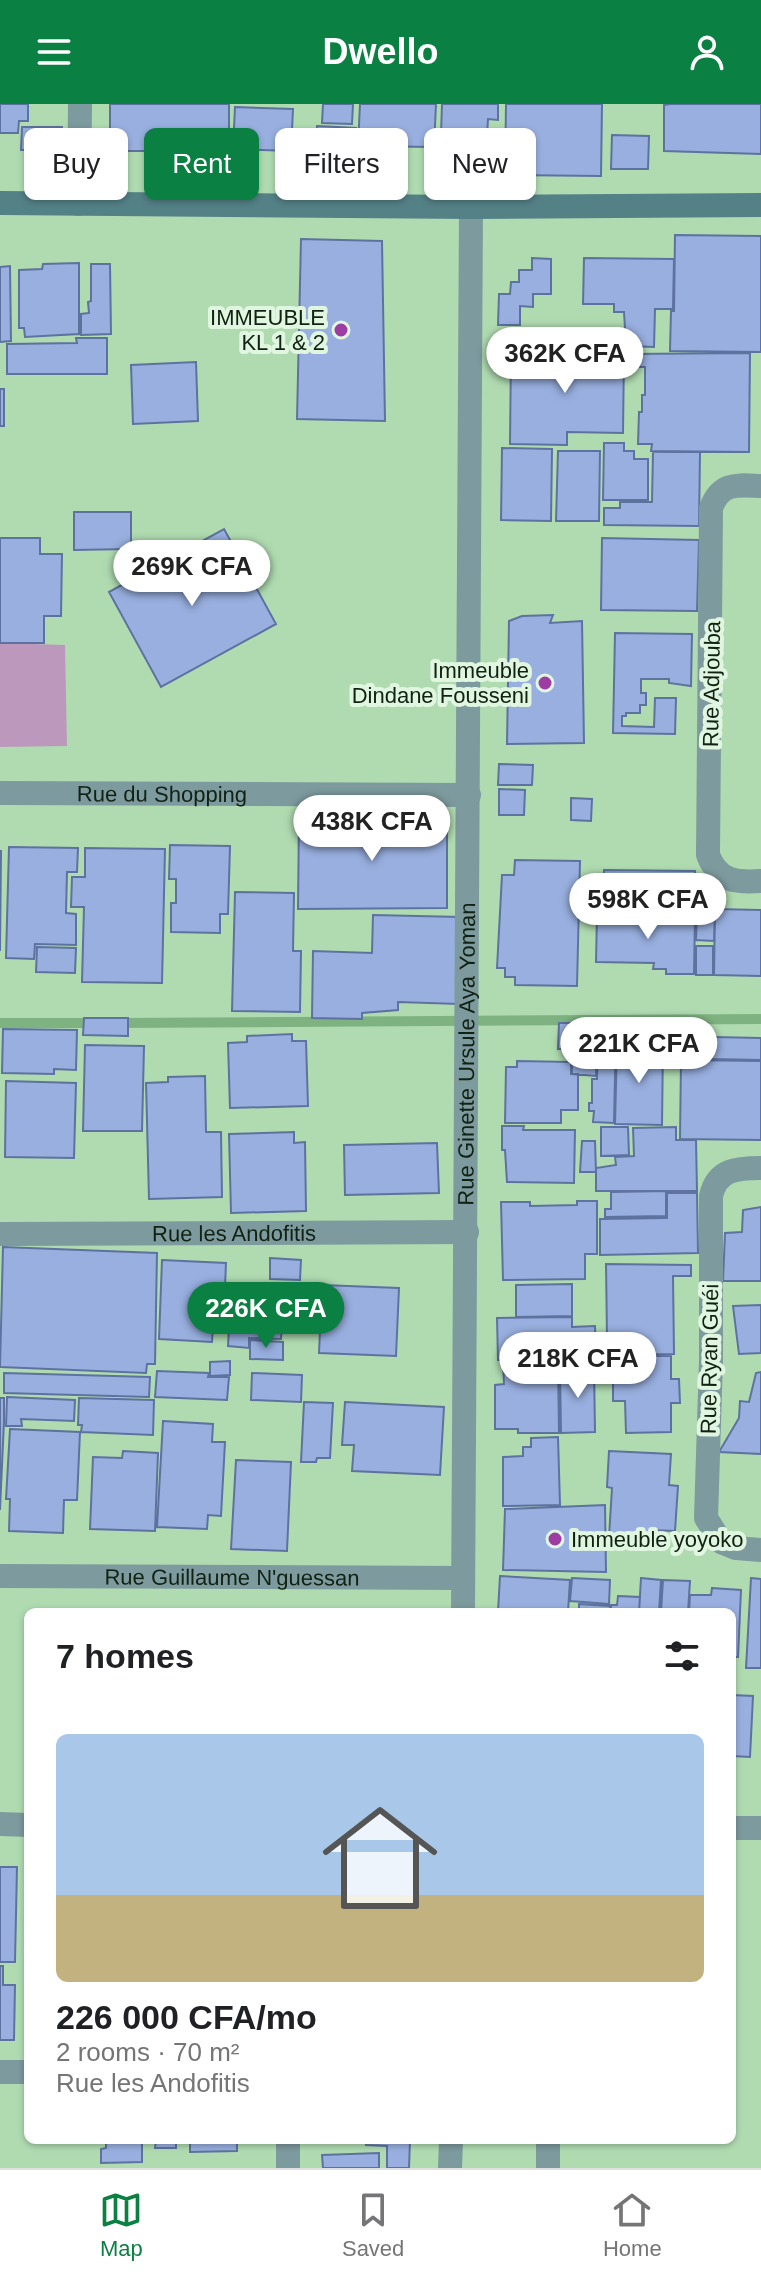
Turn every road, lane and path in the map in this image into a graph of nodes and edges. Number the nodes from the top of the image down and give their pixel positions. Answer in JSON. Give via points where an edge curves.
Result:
{"nodes":[{"id":1,"x":80,"y":104,"type":"edge"},
{"id":2,"x":0,"y":203,"type":"edge"},
{"id":3,"x":79,"y":204,"type":"junction"},
{"id":4,"x":761,"y":205,"type":"edge"},
{"id":5,"x":471,"y":207,"type":"junction"},
{"id":6,"x":761,"y":486,"type":"edge"},
{"id":7,"x":0,"y":793,"type":"edge"},
{"id":8,"x":469,"y":795,"type":"junction"},
{"id":9,"x":761,"y":881,"type":"edge"},
{"id":10,"x":761,"y":1168,"type":"edge"},
{"id":11,"x":467,"y":1232,"type":"junction"},
{"id":12,"x":0,"y":1234,"type":"edge"},
{"id":13,"x":761,"y":1550,"type":"edge"},
{"id":14,"x":0,"y":1576,"type":"edge"},
{"id":15,"x":463,"y":1578,"type":"junction"},
{"id":16,"x":463,"y":1608,"type":"edge"},
{"id":17,"x":0,"y":1824,"type":"edge"},
{"id":18,"x":24,"y":1825,"type":"edge"},
{"id":19,"x":736,"y":1828,"type":"edge"},
{"id":20,"x":761,"y":1828,"type":"edge"},
{"id":21,"x":0,"y":2072,"type":"edge"},
{"id":22,"x":24,"y":2072,"type":"edge"},
{"id":23,"x":288,"y":2144,"type":"edge"},
{"id":24,"x":451,"y":2144,"type":"edge"},
{"id":25,"x":548,"y":2144,"type":"edge"},
{"id":26,"x":288,"y":2168,"type":"edge"},
{"id":27,"x":450,"y":2168,"type":"edge"},
{"id":28,"x":548,"y":2168,"type":"edge"}],
"edges":[{"from":1,"to":3,"type":"street"},
{"from":2,"to":3,"type":"main road"},
{"from":3,"to":5,"type":"main road"},
{"from":4,"to":5,"type":"main road"},
{"from":5,"to":8,"type":"street","name":"Rue Ginette Ursule Aya Yoman"},
{"from":6,"to":9,"type":"street","name":"Rue Adjouba","via":[[731,486],[720,491],[711,508],[708,855],[712,867],[731,881]]},
{"from":7,"to":8,"type":"street","name":"Rue du Shopping"},
{"from":8,"to":11,"type":"street","name":"Rue Ginette Ursule Aya Yoman"},
{"from":10,"to":13,"type":"street","name":"Rue Ryan Guéi","via":[[727,1171],[711,1196],[706,1518],[721,1542]]},
{"from":11,"to":12,"type":"street","name":"Rue les Andofitis"},
{"from":11,"to":15,"type":"street","name":"Rue Ginette Ursule Aya Yoman"},
{"from":14,"to":15,"type":"street","name":"Rue Guillaume N'guessan"},
{"from":15,"to":16,"type":"street","name":"Rue Ginette Ursule Aya Yoman"},
{"from":17,"to":18,"type":"street"},
{"from":19,"to":20,"type":"street"},
{"from":21,"to":22,"type":"street"},
{"from":23,"to":26,"type":"street"},
{"from":24,"to":27,"type":"street"},
{"from":25,"to":28,"type":"street"}]}
